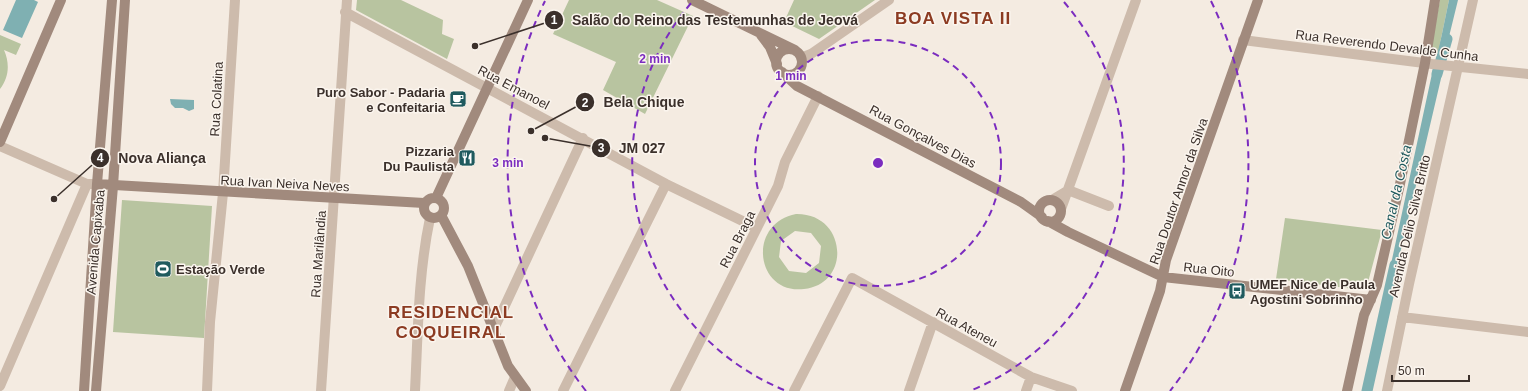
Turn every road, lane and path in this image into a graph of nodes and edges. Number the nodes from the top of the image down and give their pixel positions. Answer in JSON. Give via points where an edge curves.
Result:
{"nodes":[{"id":1,"x":61,"y":0,"type":"edge"},
{"id":2,"x":112,"y":0,"type":"edge"},
{"id":3,"x":125,"y":0,"type":"edge"},
{"id":4,"x":235,"y":0,"type":"edge"},
{"id":5,"x":347,"y":0,"type":"edge"},
{"id":6,"x":528,"y":0,"type":"edge"},
{"id":7,"x":692,"y":0,"type":"edge"},
{"id":8,"x":889,"y":0,"type":"edge"},
{"id":9,"x":1136,"y":0,"type":"edge"},
{"id":10,"x":1258,"y":0,"type":"edge"},
{"id":11,"x":1435,"y":0,"type":"edge"},
{"id":12,"x":1473,"y":0,"type":"edge"},
{"id":13,"x":346,"y":12,"type":"junction"},
{"id":14,"x":757,"y":31,"type":"junction"},
{"id":15,"x":1243,"y":40,"type":"junction"},
{"id":16,"x":798,"y":54,"type":"junction"},
{"id":17,"x":1429,"y":63,"type":"junction"},
{"id":18,"x":1459,"y":67,"type":"junction"},
{"id":19,"x":779,"y":68,"type":"junction"},
{"id":20,"x":800,"y":70,"type":"junction"},
{"id":21,"x":1528,"y":74,"type":"edge"},
{"id":22,"x":487,"y":88,"type":"junction"},
{"id":23,"x":815,"y":95,"type":"junction"},
{"id":24,"x":583,"y":138,"type":"junction"},
{"id":25,"x":0,"y":142,"type":"edge"},
{"id":26,"x":0,"y":146,"type":"edge"},
{"id":27,"x":92,"y":184,"type":"junction"},
{"id":28,"x":666,"y":184,"type":"junction"},
{"id":29,"x":113,"y":186,"type":"junction"},
{"id":30,"x":1067,"y":191,"type":"junction"},
{"id":31,"x":223,"y":193,"type":"junction"},
{"id":32,"x":335,"y":198,"type":"junction"},
{"id":33,"x":436,"y":198,"type":"junction"},
{"id":34,"x":1048,"y":201,"type":"junction"},
{"id":35,"x":1021,"y":202,"type":"junction"},
{"id":36,"x":424,"y":204,"type":"junction"},
{"id":37,"x":1109,"y":206,"type":"dead end"},
{"id":38,"x":1061,"y":212,"type":"junction"},
{"id":39,"x":441,"y":215,"type":"junction"},
{"id":40,"x":430,"y":218,"type":"junction"},
{"id":41,"x":1045,"y":219,"type":"junction"},
{"id":42,"x":756,"y":228,"type":"junction"},
{"id":43,"x":1068,"y":232,"type":"junction"},
{"id":44,"x":1163,"y":277,"type":"junction"},
{"id":45,"x":1371,"y":300,"type":"junction"},
{"id":46,"x":1402,"y":317,"type":"junction"},
{"id":47,"x":933,"y":322,"type":"junction"},
{"id":48,"x":493,"y":330,"type":"junction"},
{"id":49,"x":1528,"y":332,"type":"edge"},
{"id":50,"x":515,"y":377,"type":"junction"},
{"id":51,"x":1031,"y":377,"type":"junction"},
{"id":52,"x":0,"y":386,"type":"edge"},
{"id":53,"x":84,"y":391,"type":"edge"},
{"id":54,"x":96,"y":391,"type":"edge"},
{"id":55,"x":207,"y":391,"type":"edge"},
{"id":56,"x":321,"y":391,"type":"edge"},
{"id":57,"x":415,"y":391,"type":"edge"},
{"id":58,"x":509,"y":391,"type":"edge"},
{"id":59,"x":526,"y":391,"type":"edge"},
{"id":60,"x":563,"y":391,"type":"edge"},
{"id":61,"x":675,"y":391,"type":"edge"},
{"id":62,"x":794,"y":391,"type":"edge"},
{"id":63,"x":909,"y":391,"type":"edge"},
{"id":64,"x":1026,"y":391,"type":"edge"},
{"id":65,"x":1072,"y":391,"type":"edge"},
{"id":66,"x":1125,"y":391,"type":"edge"},
{"id":67,"x":1347,"y":391,"type":"edge"},
{"id":68,"x":1387,"y":391,"type":"edge"}],
"edges":[{"from":1,"to":25,"type":"street"},
{"from":2,"to":27,"type":"street","name":"Avenida Capixaba"},
{"from":3,"to":29,"type":"street","name":"Avenida Capixaba"},
{"from":4,"to":31,"type":"street","name":"Rua Colatina"},
{"from":5,"to":13,"type":"street","name":"Rua Marilândia"},
{"from":6,"to":22,"type":"street"},
{"from":7,"to":14,"type":"street","name":"Rua Gonçalves Dias"},
{"from":8,"to":16,"type":"street","via":[[811,54]]},
{"from":9,"to":30,"type":"street"},
{"from":10,"to":15,"type":"street","name":"Rua Doutor Annor da Silva"},
{"from":11,"to":17,"type":"street","name":"Avenida Délio Silva Britto"},
{"from":12,"to":18,"type":"street","name":"Avenida Délio Silva Britto"},
{"from":13,"to":22,"type":"street","name":"Rua Emanoel"},
{"from":13,"to":32,"type":"street","name":"Rua Marilândia"},
{"from":14,"to":16,"type":"street","name":"Rua Gonçalves Dias"},
{"from":14,"to":19,"type":"street","name":"Rua Gonçalves Dias","via":[[770,47]]},
{"from":15,"to":17,"type":"street","name":"Rua Reverendo Devalde Cunha"},
{"from":15,"to":44,"type":"street","name":"Rua Doutor Annor da Silva","via":[[1166,260]]},
{"from":16,"to":19,"type":"street","via":[[788,49],[783,51],[778,57]]},
{"from":16,"to":20,"type":"street","via":[[802,62]]},
{"from":17,"to":18,"type":"street","name":"Rua Reverendo Devalde Cunha"},
{"from":17,"to":45,"type":"street","name":"Avenida Délio Silva Britto","via":[[1377,286]]},
{"from":18,"to":21,"type":"street","name":"Rua Reverendo Devalde Cunha"},
{"from":18,"to":46,"type":"street","name":"Avenida Délio Silva Britto"},
{"from":19,"to":20,"type":"street","via":[[792,75]]},
{"from":19,"to":23,"type":"street","name":"Rua Gonçalves Dias","via":[[797,86]]},
{"from":20,"to":23,"type":"street","name":"Rua Gonçalves Dias","via":[[802,84]]},
{"from":22,"to":24,"type":"street","name":"Rua Emanoel"},
{"from":22,"to":33,"type":"street"},
{"from":23,"to":35,"type":"street","name":"Rua Gonçalves Dias"},
{"from":23,"to":42,"type":"street","name":"Rua Braga","via":[[785,162],[778,186]]},
{"from":24,"to":28,"type":"street","name":"Rua Emanoel"},
{"from":24,"to":48,"type":"street"},
{"from":26,"to":27,"type":"street"},
{"from":27,"to":29,"type":"street","name":"Rua Ivan Neiva Neves"},
{"from":27,"to":52,"type":"street"},
{"from":27,"to":53,"type":"street","name":"Avenida Capixaba"},
{"from":28,"to":42,"type":"street","name":"Rua Emanoel"},
{"from":28,"to":60,"type":"street"},
{"from":29,"to":31,"type":"street","name":"Rua Ivan Neiva Neves"},
{"from":29,"to":54,"type":"street","name":"Avenida Capixaba"},
{"from":30,"to":34,"type":"street"},
{"from":30,"to":37,"type":"street"},
{"from":30,"to":38,"type":"street"},
{"from":31,"to":32,"type":"street","name":"Rua Ivan Neiva Neves"},
{"from":31,"to":55,"type":"street","name":"Rua Colatina","via":[[210,322]]},
{"from":32,"to":36,"type":"street","name":"Rua Ivan Neiva Neves"},
{"from":32,"to":56,"type":"street","name":"Rua Marilândia"},
{"from":33,"to":36,"type":"street","via":[[429,198]]},
{"from":33,"to":39,"type":"street","via":[[443,204]]},
{"from":34,"to":35,"type":"street","name":"Rua Gonçalves Dias","via":[[1028,204]]},
{"from":34,"to":38,"type":"street","via":[[1056,202]]},
{"from":34,"to":41,"type":"street","via":[[1040,209]]},
{"from":35,"to":41,"type":"street","name":"Rua Gonçalves Dias"},
{"from":36,"to":40,"type":"street","via":[[423,210]]},
{"from":38,"to":41,"type":"street","via":[[1056,220]]},
{"from":38,"to":43,"type":"street"},
{"from":39,"to":40,"type":"street","via":[[435,219]]},
{"from":39,"to":48,"type":"street","via":[[468,266]]},
{"from":40,"to":57,"type":"street","via":[[420,275]]},
{"from":41,"to":43,"type":"street","name":"Rua Gonçalves Dias"},
{"from":42,"to":61,"type":"street","name":"Rua Braga"},
{"from":43,"to":44,"type":"street","name":"Rua Gonçalves Dias"},
{"from":44,"to":45,"type":"street","name":"Rua Oito"},
{"from":44,"to":66,"type":"street","name":"Rua Doutor Annor da Silva"},
{"from":45,"to":67,"type":"street","name":"Avenida Délio Silva Britto","via":[[1364,315]]},
{"from":46,"to":49,"type":"street"},
{"from":46,"to":68,"type":"street","name":"Avenida Délio Silva Britto"},
{"from":47,"to":51,"type":"street","name":"Rua Ateneu"},
{"from":47,"to":62,"type":"street","name":"Rua Ateneu","via":[[852,278]]},
{"from":47,"to":63,"type":"street"},
{"from":48,"to":50,"type":"street"},
{"from":50,"to":58,"type":"street"},
{"from":50,"to":59,"type":"street"},
{"from":51,"to":64,"type":"street"},
{"from":51,"to":65,"type":"street","name":"Rua Ateneu"}]}
